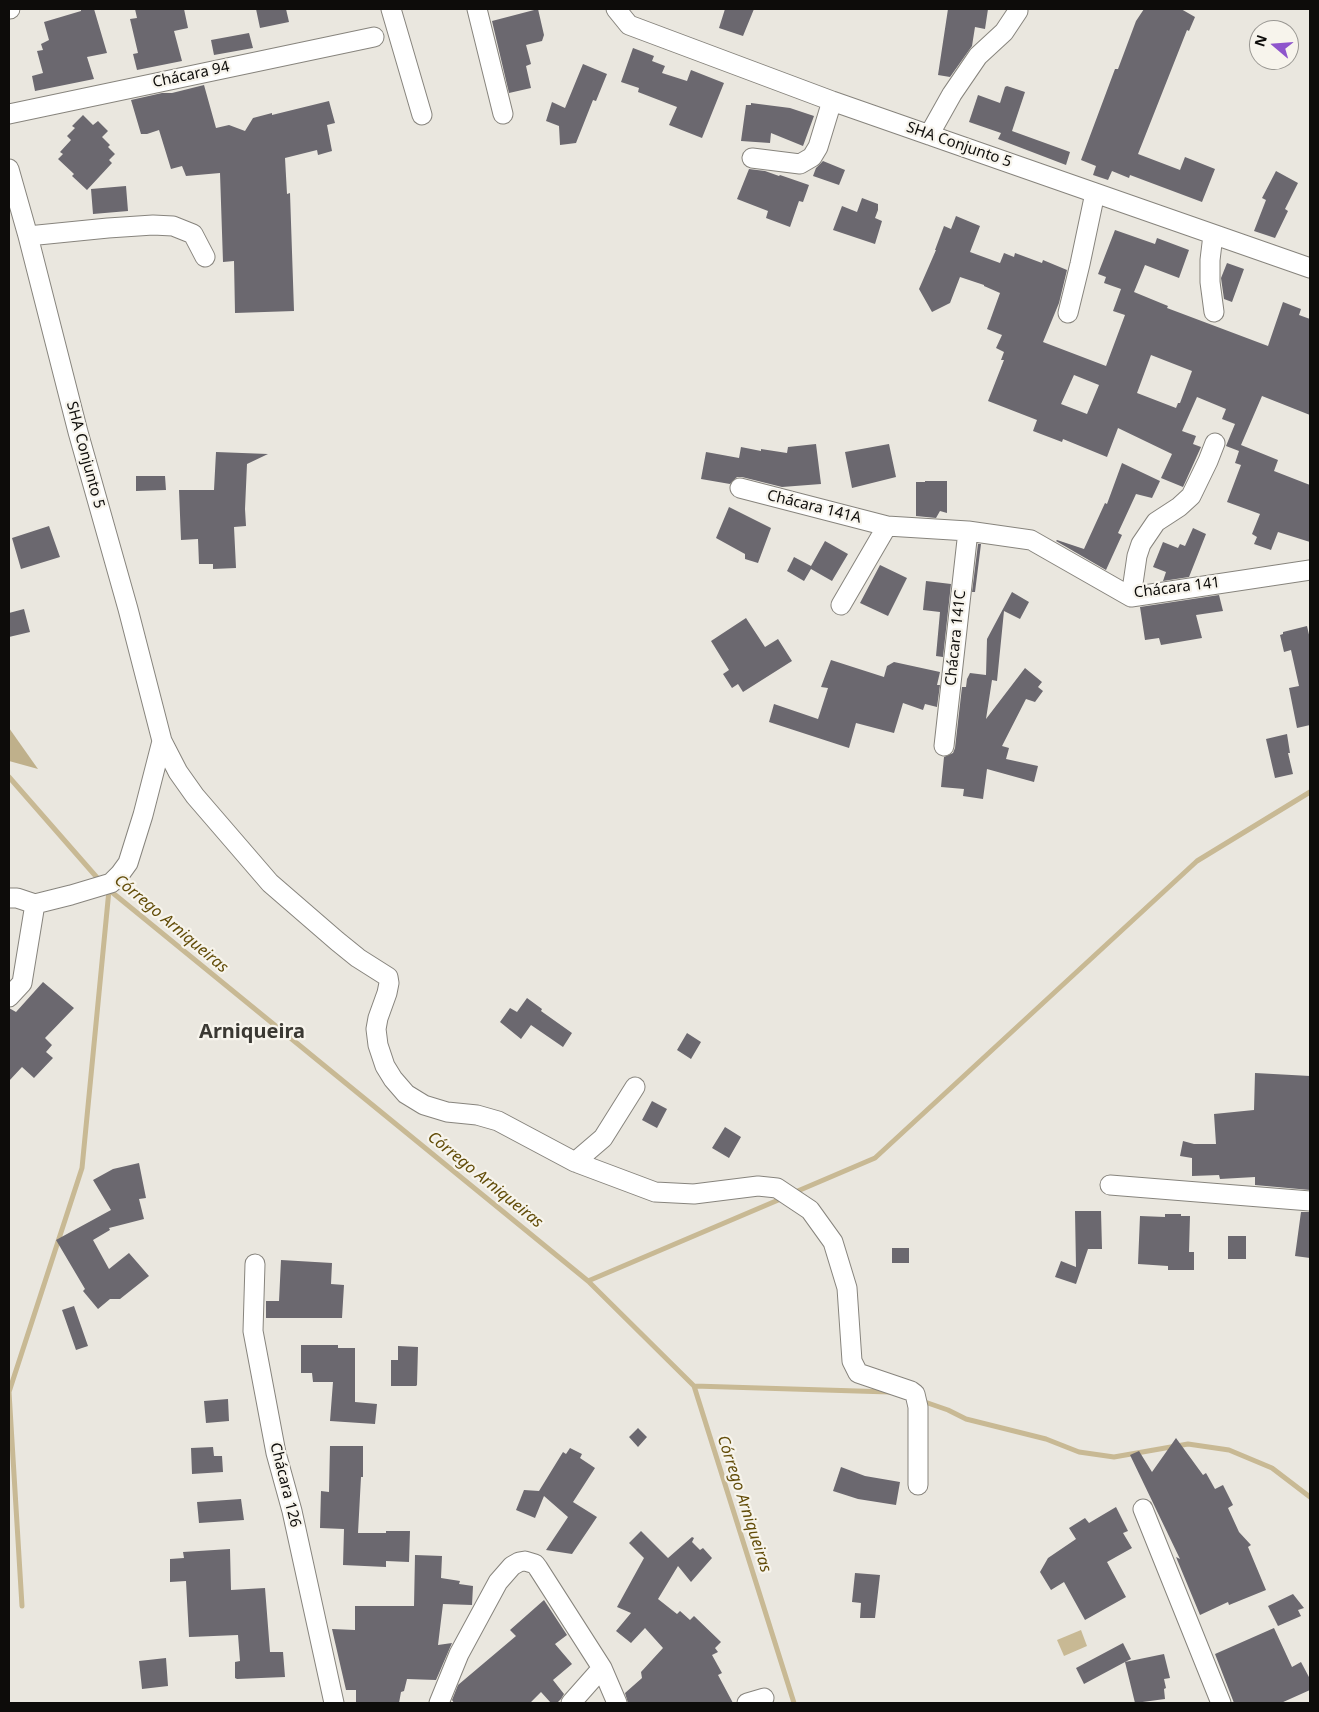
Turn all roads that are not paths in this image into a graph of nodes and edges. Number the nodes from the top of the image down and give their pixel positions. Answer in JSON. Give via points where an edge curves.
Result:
{"nodes":[{"id":1,"x":391,"y":9,"type":"edge"},
{"id":2,"x":478,"y":9,"type":"edge"},
{"id":3,"x":616,"y":9,"type":"edge"},
{"id":4,"x":1018,"y":12,"type":"dead end"},
{"id":5,"x":374,"y":37,"type":"dead end"},
{"id":6,"x":832,"y":101,"type":"junction"},
{"id":7,"x":9,"y":114,"type":"edge"},
{"id":8,"x":503,"y":114,"type":"dead end"},
{"id":9,"x":422,"y":116,"type":"dead end"},
{"id":10,"x":930,"y":135,"type":"junction"},
{"id":11,"x":752,"y":158,"type":"dead end"},
{"id":12,"x":9,"y":169,"type":"edge"},
{"id":13,"x":1095,"y":193,"type":"junction"},
{"id":14,"x":1212,"y":235,"type":"junction"},
{"id":15,"x":28,"y":236,"type":"junction"},
{"id":16,"x":205,"y":257,"type":"dead end"},
{"id":17,"x":1310,"y":268,"type":"edge"},
{"id":18,"x":1214,"y":312,"type":"dead end"},
{"id":19,"x":1068,"y":313,"type":"dead end"},
{"id":20,"x":1215,"y":443,"type":"dead end"},
{"id":21,"x":740,"y":488,"type":"dead end"},
{"id":22,"x":887,"y":526,"type":"junction"},
{"id":23,"x":968,"y":531,"type":"junction"},
{"id":24,"x":1310,"y":570,"type":"edge"},
{"id":25,"x":1131,"y":596,"type":"junction"},
{"id":26,"x":841,"y":605,"type":"dead end"},
{"id":27,"x":162,"y":741,"type":"junction"},
{"id":28,"x":944,"y":746,"type":"dead end"},
{"id":29,"x":9,"y":898,"type":"edge"},
{"id":30,"x":34,"y":904,"type":"junction"},
{"id":31,"x":9,"y":997,"type":"edge"},
{"id":32,"x":634,"y":1087,"type":"dead end"},
{"id":33,"x":576,"y":1162,"type":"junction"},
{"id":34,"x":1110,"y":1185,"type":"dead end"},
{"id":35,"x":1310,"y":1201,"type":"edge"},
{"id":36,"x":255,"y":1264,"type":"dead end"},
{"id":37,"x":918,"y":1485,"type":"dead end"},
{"id":38,"x":1143,"y":1509,"type":"dead end"},
{"id":39,"x":602,"y":1668,"type":"junction"},
{"id":40,"x":334,"y":1703,"type":"edge"},
{"id":41,"x":439,"y":1703,"type":"edge"},
{"id":42,"x":571,"y":1703,"type":"edge"},
{"id":43,"x":617,"y":1703,"type":"edge"},
{"id":44,"x":1222,"y":1703,"type":"edge"}],
"edges":[{"from":1,"to":9,"type":"street"},
{"from":2,"to":8,"type":"street"},
{"from":3,"to":6,"type":"street","name":"SHA Conjunto 5","via":[[629,25]]},
{"from":4,"to":10,"type":"street","via":[[1004,32],[978,56]]},
{"from":5,"to":7,"type":"street","name":"Chácara 94"},
{"from":6,"to":10,"type":"street","name":"SHA Conjunto 5"},
{"from":6,"to":11,"type":"street","via":[[812,157],[800,164]]},
{"from":10,"to":13,"type":"street","name":"SHA Conjunto 5"},
{"from":12,"to":15,"type":"street","name":"SHA Conjunto 5"},
{"from":13,"to":14,"type":"street","name":"SHA Conjunto 5"},
{"from":13,"to":19,"type":"street"},
{"from":14,"to":17,"type":"street","name":"SHA Conjunto 5"},
{"from":14,"to":18,"type":"street","via":[[1210,282]]},
{"from":15,"to":16,"type":"street","via":[[172,226],[193,234]]},
{"from":15,"to":27,"type":"street","name":"SHA Conjunto 5"},
{"from":20,"to":25,"type":"street","via":[[1191,496],[1156,522],[1141,544]]},
{"from":21,"to":22,"type":"street","name":"Chácara 141A"},
{"from":22,"to":23,"type":"street","name":"Chácara 141A"},
{"from":22,"to":26,"type":"street"},
{"from":23,"to":25,"type":"street","name":"Chácara 141","via":[[1031,540]]},
{"from":23,"to":28,"type":"street","name":"Chácara 141C"},
{"from":24,"to":25,"type":"street","name":"Chácara 141"},
{"from":27,"to":30,"type":"street","via":[[128,863],[111,883]]},
{"from":27,"to":33,"type":"street","name":"SHA Conjunto 5","via":[[195,796],[270,883],[344,947],[388,977],[387,993],[376,1029],[378,1045],[385,1066],[406,1094],[424,1105],[447,1112],[498,1121]]},
{"from":29,"to":30,"type":"street"},
{"from":30,"to":31,"type":"street","via":[[22,983]]},
{"from":32,"to":33,"type":"street","via":[[602,1138]]},
{"from":33,"to":37,"type":"street","via":[[655,1192],[694,1194],[758,1186],[776,1188],[810,1210],[833,1242],[847,1288],[852,1361],[858,1373],[915,1394],[918,1407]]},
{"from":34,"to":35,"type":"street"},
{"from":36,"to":40,"type":"street","name":"Chácara 126","via":[[253,1331],[276,1453]]},
{"from":38,"to":44,"type":"street"},
{"from":39,"to":41,"type":"street","via":[[535,1564],[519,1562],[498,1582],[459,1654]]},
{"from":39,"to":42,"type":"street"},
{"from":39,"to":43,"type":"street"}]}
